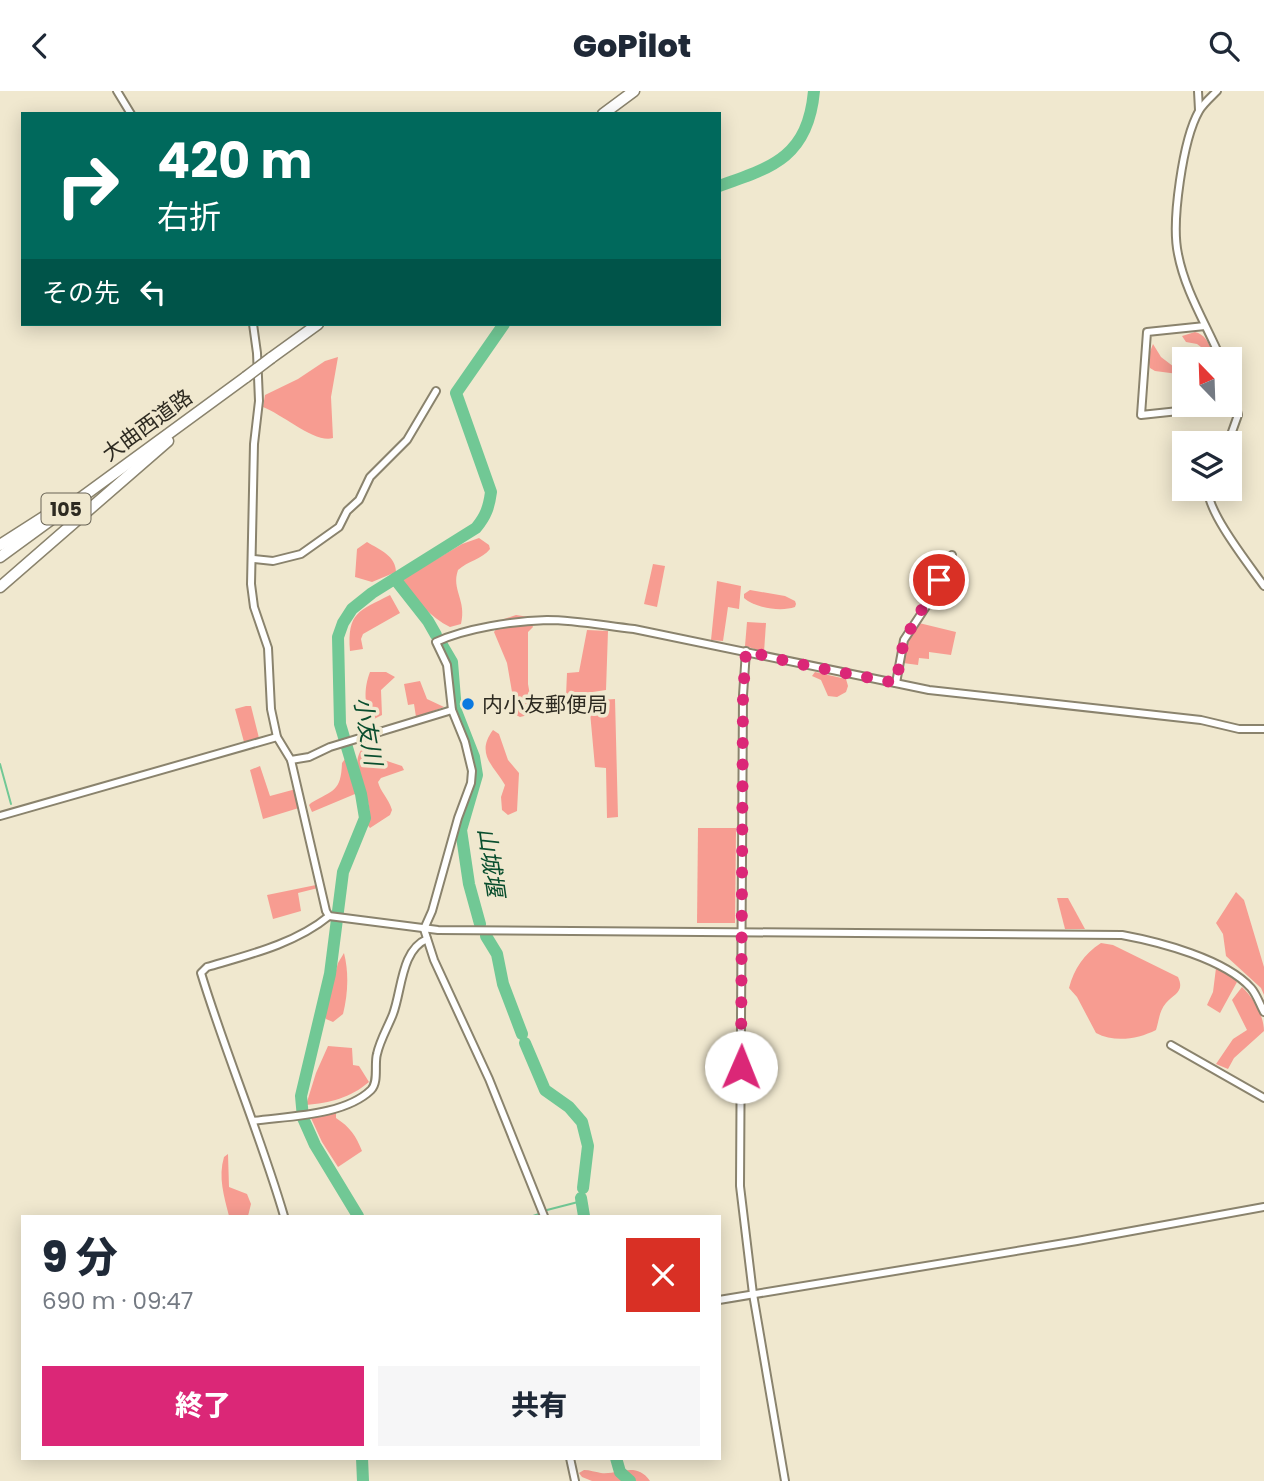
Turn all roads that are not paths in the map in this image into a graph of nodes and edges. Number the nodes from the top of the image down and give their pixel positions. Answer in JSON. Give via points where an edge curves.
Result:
{"nodes":[{"id":1,"x":117,"y":91,"type":"edge"},
{"id":2,"x":634,"y":91,"type":"edge"},
{"id":3,"x":1198,"y":91,"type":"edge"},
{"id":4,"x":1217,"y":91,"type":"edge"},
{"id":5,"x":1199,"y":110,"type":"junction"},
{"id":6,"x":130,"y":112,"type":"edge"},
{"id":7,"x":606,"y":112,"type":"edge"},
{"id":8,"x":253,"y":326,"type":"edge"},
{"id":9,"x":315,"y":326,"type":"edge"},
{"id":10,"x":1205,"y":326,"type":"junction"},
{"id":11,"x":1215,"y":347,"type":"edge"},
{"id":12,"x":436,"y":391,"type":"dead end"},
{"id":13,"x":221,"y":395,"type":"junction"},
{"id":14,"x":1172,"y":412,"type":"edge"},
{"id":15,"x":131,"y":461,"type":"junction"},
{"id":16,"x":1211,"y":501,"type":"edge"},
{"id":17,"x":0,"y":545,"type":"edge"},
{"id":18,"x":951,"y":555,"type":"dead end"},
{"id":19,"x":0,"y":557,"type":"edge"},
{"id":20,"x":253,"y":559,"type":"junction"},
{"id":21,"x":1264,"y":586,"type":"edge"},
{"id":22,"x":0,"y":587,"type":"edge"},
{"id":23,"x":746,"y":651,"type":"junction"},
{"id":24,"x":896,"y":683,"type":"junction"},
{"id":25,"x":452,"y":710,"type":"junction"},
{"id":26,"x":1264,"y":729,"type":"edge"},
{"id":27,"x":277,"y":737,"type":"junction"},
{"id":28,"x":291,"y":760,"type":"junction"},
{"id":29,"x":0,"y":816,"type":"edge"},
{"id":30,"x":329,"y":916,"type":"junction"},
{"id":31,"x":424,"y":929,"type":"junction"},
{"id":32,"x":743,"y":933,"type":"junction"},
{"id":33,"x":427,"y":939,"type":"junction"},
{"id":34,"x":1264,"y":1012,"type":"edge"},
{"id":35,"x":1171,"y":1045,"type":"dead end"},
{"id":36,"x":1264,"y":1098,"type":"edge"},
{"id":37,"x":253,"y":1121,"type":"junction"},
{"id":38,"x":1264,"y":1207,"type":"edge"},
{"id":39,"x":284,"y":1215,"type":"edge"},
{"id":40,"x":544,"y":1215,"type":"edge"},
{"id":41,"x":753,"y":1294,"type":"junction"},
{"id":42,"x":721,"y":1300,"type":"edge"},
{"id":43,"x":570,"y":1460,"type":"edge"},
{"id":44,"x":575,"y":1481,"type":"edge"},
{"id":45,"x":785,"y":1481,"type":"edge"}],
"edges":[{"from":1,"to":6,"type":"street"},
{"from":2,"to":7,"type":"highway"},
{"from":3,"to":5,"type":"street"},
{"from":4,"to":5,"type":"street"},
{"from":5,"to":10,"type":"street","via":[[1184,161],[1176,237],[1185,279]]},
{"from":8,"to":20,"type":"street","via":[[259,401]]},
{"from":9,"to":13,"type":"highway","name":"大曲西道路","number":"105","bridge":true},
{"from":10,"to":11,"type":"street"},
{"from":10,"to":14,"type":"street","via":[[1147,332],[1141,415]]},
{"from":12,"to":20,"type":"street","via":[[407,440],[370,477],[339,527],[301,554],[273,561]]},
{"from":13,"to":15,"type":"highway","name":"大曲西道路","number":"105"},
{"from":13,"to":22,"type":"highway"},
{"from":15,"to":17,"type":"highway"},
{"from":15,"to":19,"type":"highway","name":"大曲西道路","number":"105"},
{"from":16,"to":21,"type":"street"},
{"from":18,"to":24,"type":"street","via":[[904,640]]},
{"from":20,"to":27,"type":"street","via":[[254,607],[268,648]]},
{"from":23,"to":24,"type":"street"},
{"from":23,"to":25,"type":"street","via":[[634,629],[547,620],[453,634],[436,642],[447,665]]},
{"from":23,"to":32,"type":"street"},
{"from":24,"to":26,"type":"street"},
{"from":25,"to":28,"type":"street"},
{"from":25,"to":31,"type":"street","via":[[471,760],[471,783]]},
{"from":27,"to":28,"type":"street"},
{"from":27,"to":29,"type":"street"},
{"from":28,"to":30,"type":"street"},
{"from":30,"to":31,"type":"street"},
{"from":30,"to":37,"type":"street","via":[[266,949],[207,967],[201,973]]},
{"from":31,"to":32,"type":"street"},
{"from":31,"to":33,"type":"street"},
{"from":32,"to":34,"type":"street","via":[[1122,935],[1234,973],[1253,989]]},
{"from":32,"to":41,"type":"street","via":[[739,1164]]},
{"from":33,"to":37,"type":"street","via":[[414,949],[406,965],[377,1054],[371,1090],[323,1112]]},
{"from":33,"to":40,"type":"street"},
{"from":35,"to":36,"type":"street"},
{"from":37,"to":39,"type":"street"},
{"from":38,"to":41,"type":"street"},
{"from":41,"to":42,"type":"street"},
{"from":41,"to":45,"type":"street"},
{"from":43,"to":44,"type":"street"}]}
